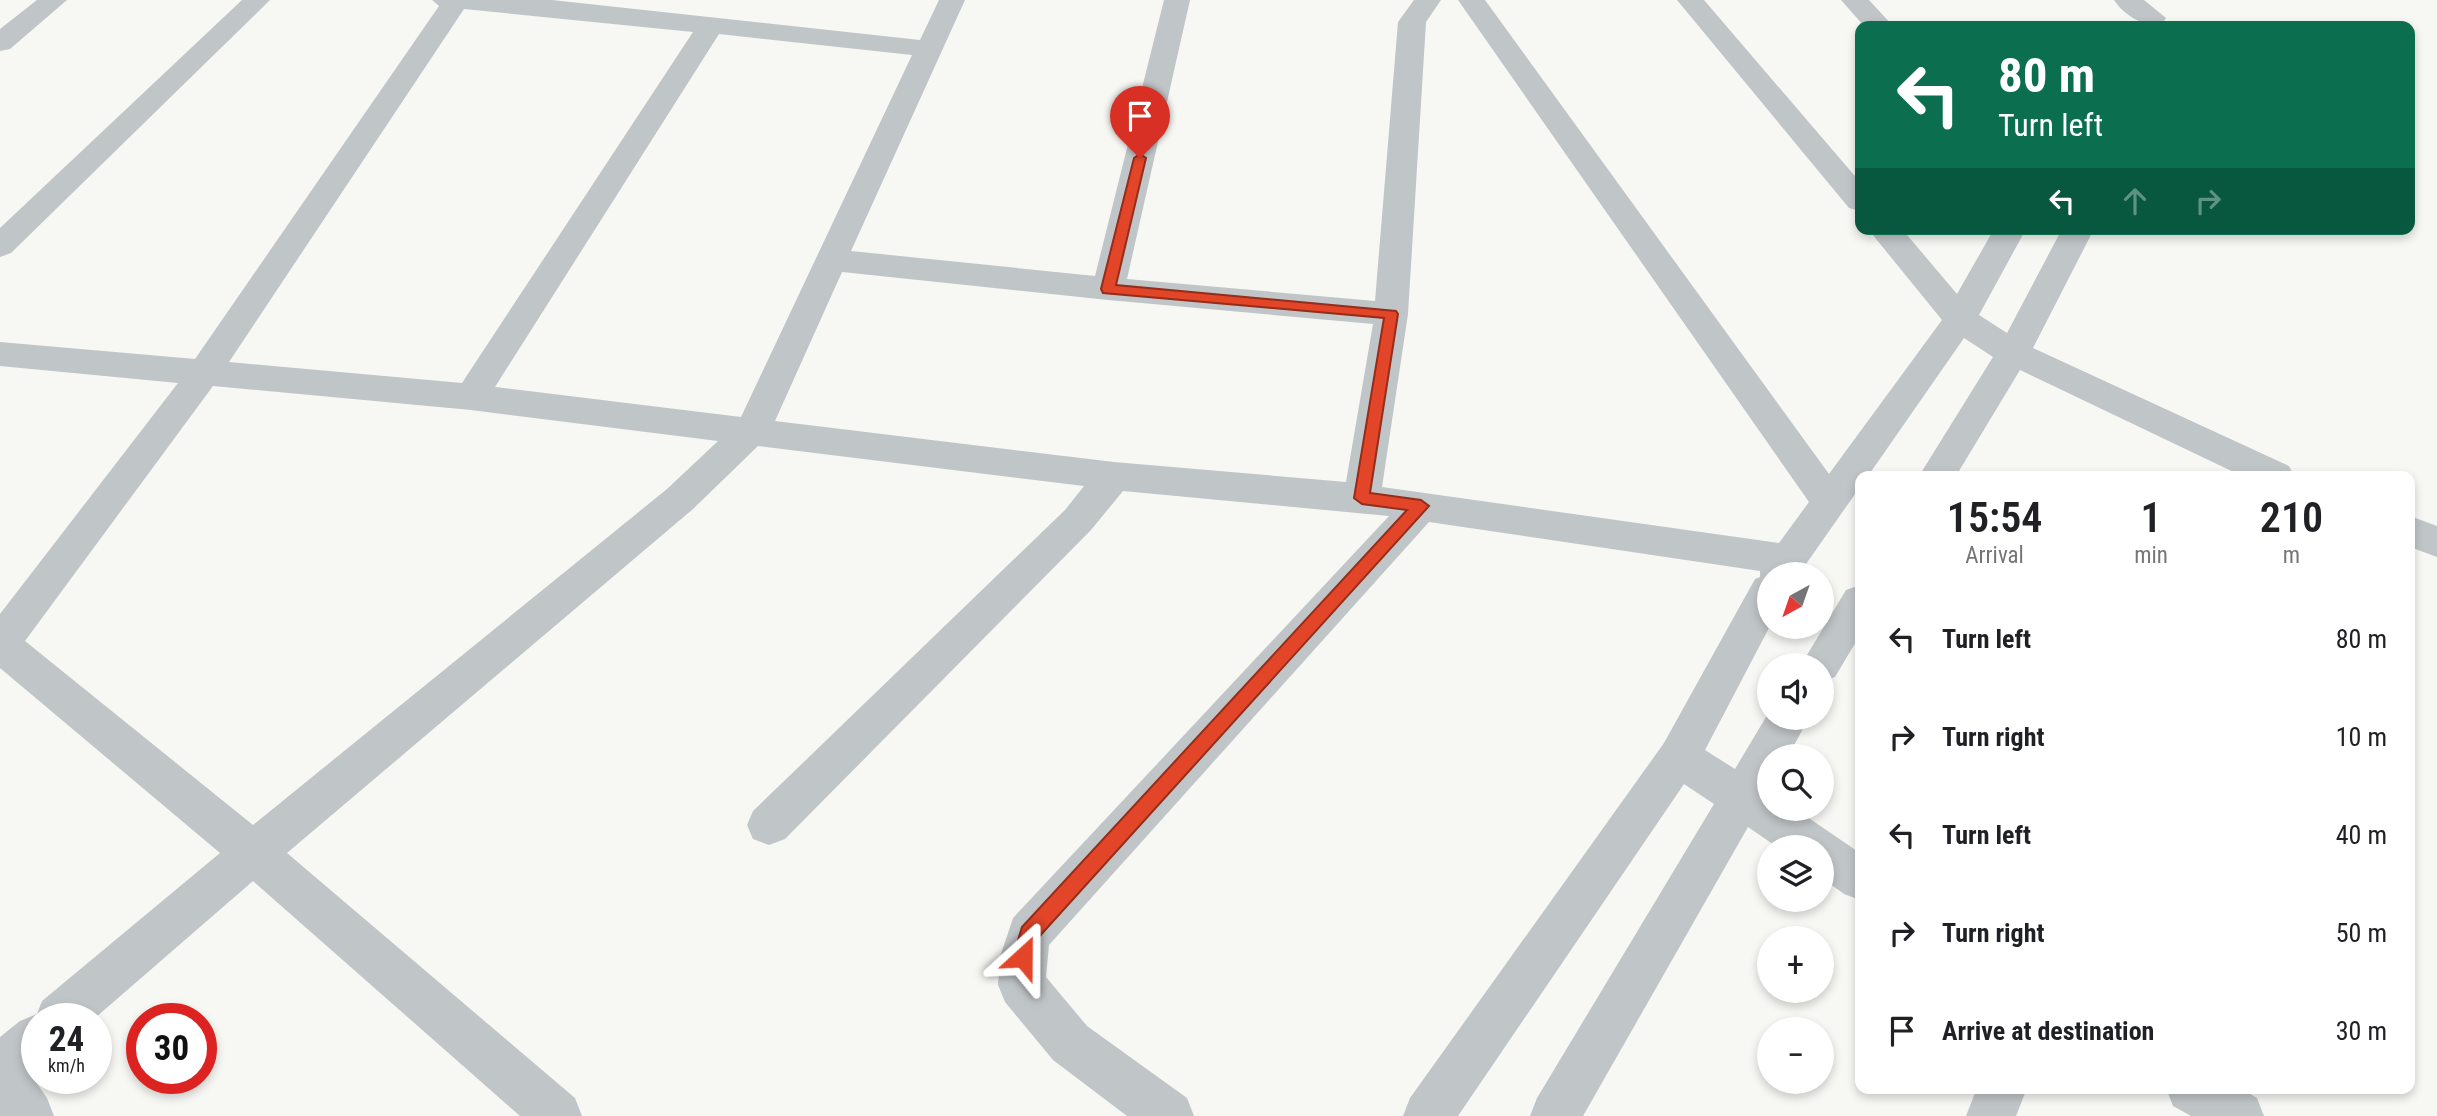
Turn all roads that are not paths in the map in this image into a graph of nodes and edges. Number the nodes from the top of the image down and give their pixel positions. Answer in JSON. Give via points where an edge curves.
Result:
{"nodes":[{"id":1,"x":54,"y":0,"type":"edge"},
{"id":2,"x":257,"y":0,"type":"edge"},
{"id":3,"x":951,"y":0,"type":"edge"},
{"id":4,"x":1177,"y":0,"type":"edge"},
{"id":5,"x":1428,"y":0,"type":"edge"},
{"id":6,"x":1471,"y":0,"type":"edge"},
{"id":7,"x":1690,"y":0,"type":"edge"},
{"id":8,"x":1854,"y":0,"type":"edge"},
{"id":9,"x":2127,"y":0,"type":"edge"},
{"id":10,"x":451,"y":1,"type":"edge"},
{"id":11,"x":535,"y":3,"type":"edge"},
{"id":12,"x":2154,"y":15,"type":"edge"},
{"id":13,"x":1874,"y":21,"type":"edge"},
{"id":14,"x":710,"y":27,"type":"junction"},
{"id":15,"x":0,"y":43,"type":"edge"},
{"id":16,"x":929,"y":49,"type":"junction"},
{"id":17,"x":1855,"y":195,"type":"edge"},
{"id":18,"x":1889,"y":235,"type":"edge"},
{"id":19,"x":2007,"y":235,"type":"edge"},
{"id":20,"x":2075,"y":235,"type":"edge"},
{"id":21,"x":0,"y":246,"type":"edge"},
{"id":22,"x":832,"y":260,"type":"junction"},
{"id":23,"x":1108,"y":289,"type":"junction"},
{"id":24,"x":1391,"y":314,"type":"junction"},
{"id":25,"x":1960,"y":319,"type":"junction"},
{"id":26,"x":2013,"y":353,"type":"junction"},
{"id":27,"x":0,"y":354,"type":"edge"},
{"id":28,"x":204,"y":373,"type":"junction"},
{"id":29,"x":471,"y":397,"type":"junction"},
{"id":30,"x":753,"y":429,"type":"junction"},
{"id":31,"x":1940,"y":471,"type":"edge"},
{"id":32,"x":2260,"y":471,"type":"edge"},
{"id":33,"x":1114,"y":476,"type":"junction"},
{"id":34,"x":1362,"y":498,"type":"junction"},
{"id":35,"x":1829,"y":502,"type":"junction"},
{"id":36,"x":1421,"y":506,"type":"junction"},
{"id":37,"x":2415,"y":533,"type":"edge"},
{"id":38,"x":2437,"y":542,"type":"edge"},
{"id":39,"x":1786,"y":562,"type":"edge"},
{"id":40,"x":1757,"y":570,"type":"edge"},
{"id":41,"x":1855,"y":609,"type":"edge"},
{"id":42,"x":1757,"y":613,"type":"edge"},
{"id":43,"x":0,"y":644,"type":"edge"},
{"id":44,"x":1828,"y":653,"type":"edge"},
{"id":45,"x":1781,"y":730,"type":"edge"},
{"id":46,"x":1679,"y":756,"type":"junction"},
{"id":47,"x":1740,"y":796,"type":"junction"},
{"id":48,"x":769,"y":825,"type":"dead end"},
{"id":49,"x":1797,"y":835,"type":"edge"},
{"id":50,"x":254,"y":852,"type":"junction"},
{"id":51,"x":1834,"y":861,"type":"edge"},
{"id":52,"x":1855,"y":875,"type":"edge"},
{"id":53,"x":77,"y":1003,"type":"edge"},
{"id":54,"x":21,"y":1052,"type":"edge"},
{"id":55,"x":0,"y":1070,"type":"edge"},
{"id":56,"x":2000,"y":1094,"type":"edge"},
{"id":57,"x":2201,"y":1094,"type":"edge"},
{"id":58,"x":29,"y":1116,"type":"edge"},
{"id":59,"x":557,"y":1116,"type":"edge"},
{"id":60,"x":1169,"y":1116,"type":"edge"},
{"id":61,"x":1428,"y":1116,"type":"edge"},
{"id":62,"x":1555,"y":1116,"type":"edge"},
{"id":63,"x":1991,"y":1116,"type":"edge"},
{"id":64,"x":2239,"y":1116,"type":"edge"}],
"edges":[{"from":1,"to":15,"type":"street"},
{"from":2,"to":21,"type":"street"},
{"from":3,"to":16,"type":"street"},
{"from":4,"to":23,"type":"street"},
{"from":5,"to":24,"type":"street","via":[[1412,22]]},
{"from":6,"to":35,"type":"street"},
{"from":7,"to":17,"type":"street"},
{"from":8,"to":13,"type":"street"},
{"from":9,"to":12,"type":"street"},
{"from":10,"to":11,"type":"street"},
{"from":10,"to":28,"type":"street"},
{"from":11,"to":14,"type":"street"},
{"from":14,"to":16,"type":"street"},
{"from":14,"to":29,"type":"street"},
{"from":16,"to":22,"type":"street"},
{"from":18,"to":25,"type":"street"},
{"from":19,"to":25,"type":"street"},
{"from":20,"to":26,"type":"street"},
{"from":22,"to":23,"type":"street"},
{"from":22,"to":30,"type":"street"},
{"from":23,"to":24,"type":"street"},
{"from":24,"to":34,"type":"street"},
{"from":25,"to":26,"type":"street"},
{"from":25,"to":35,"type":"street"},
{"from":26,"to":31,"type":"street"},
{"from":26,"to":32,"type":"street"},
{"from":27,"to":28,"type":"street"},
{"from":28,"to":29,"type":"street"},
{"from":28,"to":43,"type":"street"},
{"from":29,"to":30,"type":"street"},
{"from":30,"to":33,"type":"street"},
{"from":30,"to":50,"type":"street","via":[[680,499]]},
{"from":33,"to":34,"type":"street"},
{"from":33,"to":48,"type":"street","via":[[1078,520]]},
{"from":34,"to":36,"type":"street"},
{"from":35,"to":39,"type":"street"},
{"from":36,"to":40,"type":"street"},
{"from":36,"to":60,"type":"street","via":[[1029,934],[1022,985],[1070,1043]]},
{"from":37,"to":38,"type":"street"},
{"from":41,"to":44,"type":"street"},
{"from":42,"to":46,"type":"street"},
{"from":43,"to":50,"type":"street"},
{"from":45,"to":47,"type":"street"},
{"from":46,"to":47,"type":"street"},
{"from":46,"to":61,"type":"street"},
{"from":47,"to":49,"type":"street"},
{"from":47,"to":62,"type":"street"},
{"from":50,"to":53,"type":"street"},
{"from":50,"to":59,"type":"street"},
{"from":51,"to":52,"type":"street"},
{"from":54,"to":55,"type":"street"},
{"from":55,"to":58,"type":"street"},
{"from":56,"to":63,"type":"street"},
{"from":57,"to":64,"type":"street"}]}
